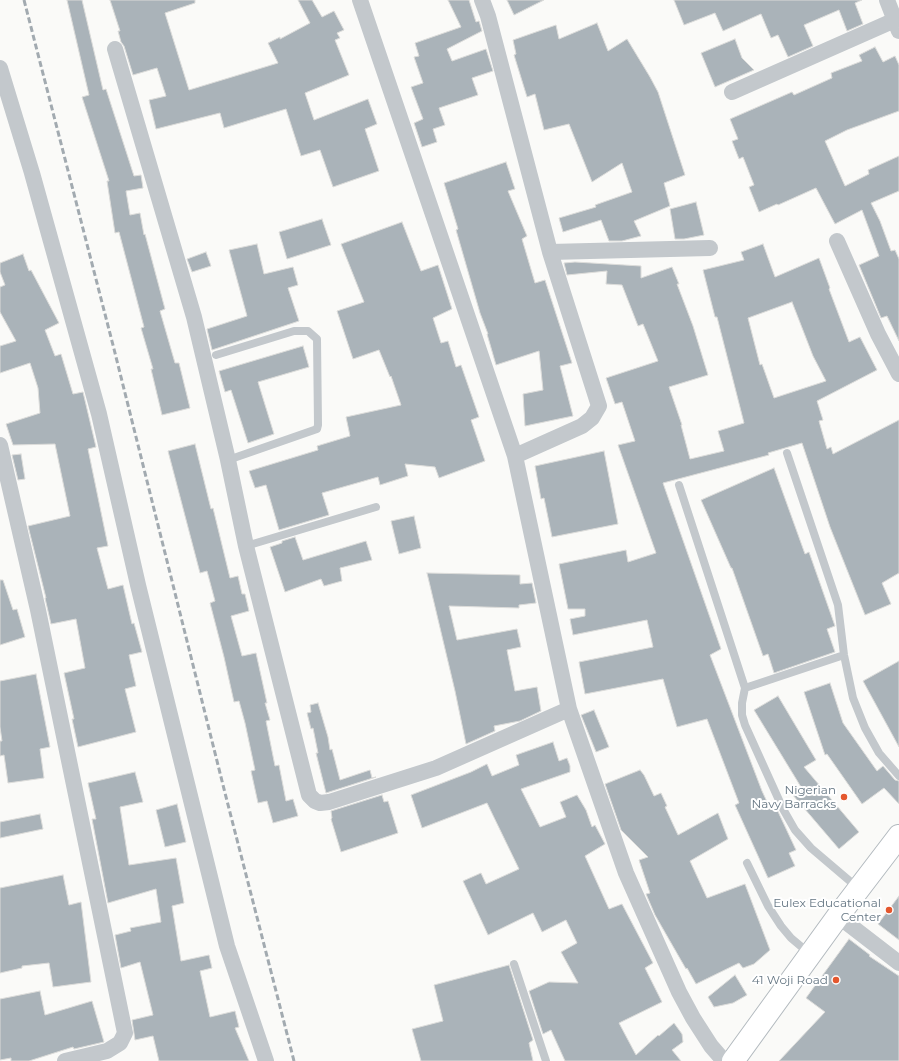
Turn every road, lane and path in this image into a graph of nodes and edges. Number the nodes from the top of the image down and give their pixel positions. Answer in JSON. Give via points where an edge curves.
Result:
{"nodes":[{"id":1,"x":360,"y":0,"type":"edge"},
{"id":2,"x":482,"y":0,"type":"edge"},
{"id":3,"x":887,"y":0,"type":"edge"},
{"id":4,"x":897,"y":26,"type":"edge"},
{"id":5,"x":115,"y":49,"type":"dead end"},
{"id":6,"x":0,"y":68,"type":"edge"},
{"id":7,"x":732,"y":92,"type":"dead end"},
{"id":8,"x":837,"y":241,"type":"dead end"},
{"id":9,"x":710,"y":248,"type":"dead end"},
{"id":10,"x":550,"y":252,"type":"junction"},
{"id":11,"x":216,"y":355,"type":"dead end"},
{"id":12,"x":899,"y":374,"type":"edge"},
{"id":13,"x":0,"y":445,"type":"edge"},
{"id":14,"x":787,"y":453,"type":"dead end"},
{"id":15,"x":514,"y":456,"type":"junction"},
{"id":16,"x":228,"y":460,"type":"junction"},
{"id":17,"x":679,"y":485,"type":"dead end"},
{"id":18,"x":376,"y":507,"type":"dead end"},
{"id":19,"x":246,"y":546,"type":"junction"},
{"id":20,"x":844,"y":655,"type":"junction"},
{"id":21,"x":745,"y":688,"type":"junction"},
{"id":22,"x":569,"y":709,"type":"junction"},
{"id":23,"x":899,"y":776,"type":"edge"},
{"id":24,"x":899,"y":836,"type":"edge"},
{"id":25,"x":748,"y":863,"type":"dead end"},
{"id":26,"x":859,"y":888,"type":"junction"},
{"id":27,"x":838,"y":916,"type":"junction"},
{"id":28,"x":810,"y":954,"type":"junction"},
{"id":29,"x":899,"y":963,"type":"edge"},
{"id":30,"x":514,"y":964,"type":"dead end"},
{"id":31,"x":65,"y":1061,"type":"edge"},
{"id":32,"x":266,"y":1061,"type":"edge"},
{"id":33,"x":546,"y":1061,"type":"edge"},
{"id":34,"x":724,"y":1061,"type":"edge"},
{"id":35,"x":733,"y":1061,"type":"edge"}],
"edges":[{"from":1,"to":15,"type":"street"},
{"from":2,"to":10,"type":"street"},
{"from":3,"to":4,"type":"street"},
{"from":4,"to":7,"type":"street"},
{"from":5,"to":16,"type":"street","via":[[194,318]]},
{"from":6,"to":32,"type":"street","via":[[99,414],[140,593],[227,946]]},
{"from":8,"to":12,"type":"street","via":[[878,334]]},
{"from":9,"to":10,"type":"street"},
{"from":10,"to":15,"type":"street","via":[[599,406],[592,418],[582,426]]},
{"from":11,"to":16,"type":"lane","via":[[294,331],[308,331],[317,339],[317,429]]},
{"from":13,"to":31,"type":"street","via":[[38,610],[125,1033],[120,1043],[107,1051]]},
{"from":14,"to":20,"type":"lane","via":[[838,605]]},
{"from":15,"to":22,"type":"street"},
{"from":16,"to":19,"type":"street"},
{"from":17,"to":21,"type":"lane"},
{"from":18,"to":19,"type":"lane"},
{"from":19,"to":22,"type":"street","via":[[310,796],[315,801],[328,802],[436,768]]},
{"from":20,"to":21,"type":"lane"},
{"from":20,"to":23,"type":"lane","via":[[853,698],[865,728],[879,753]]},
{"from":21,"to":26,"type":"lane","via":[[742,715],[745,725],[783,810],[811,848]]},
{"from":22,"to":34,"type":"street","via":[[626,873],[679,992],[711,1046]]},
{"from":24,"to":26,"type":"main road"},
{"from":25,"to":28,"type":"lane","via":[[780,926]]},
{"from":26,"to":27,"type":"main road"},
{"from":27,"to":28,"type":"main road"},
{"from":27,"to":29,"type":"street"},
{"from":28,"to":35,"type":"main road"},
{"from":30,"to":33,"type":"lane"}]}
